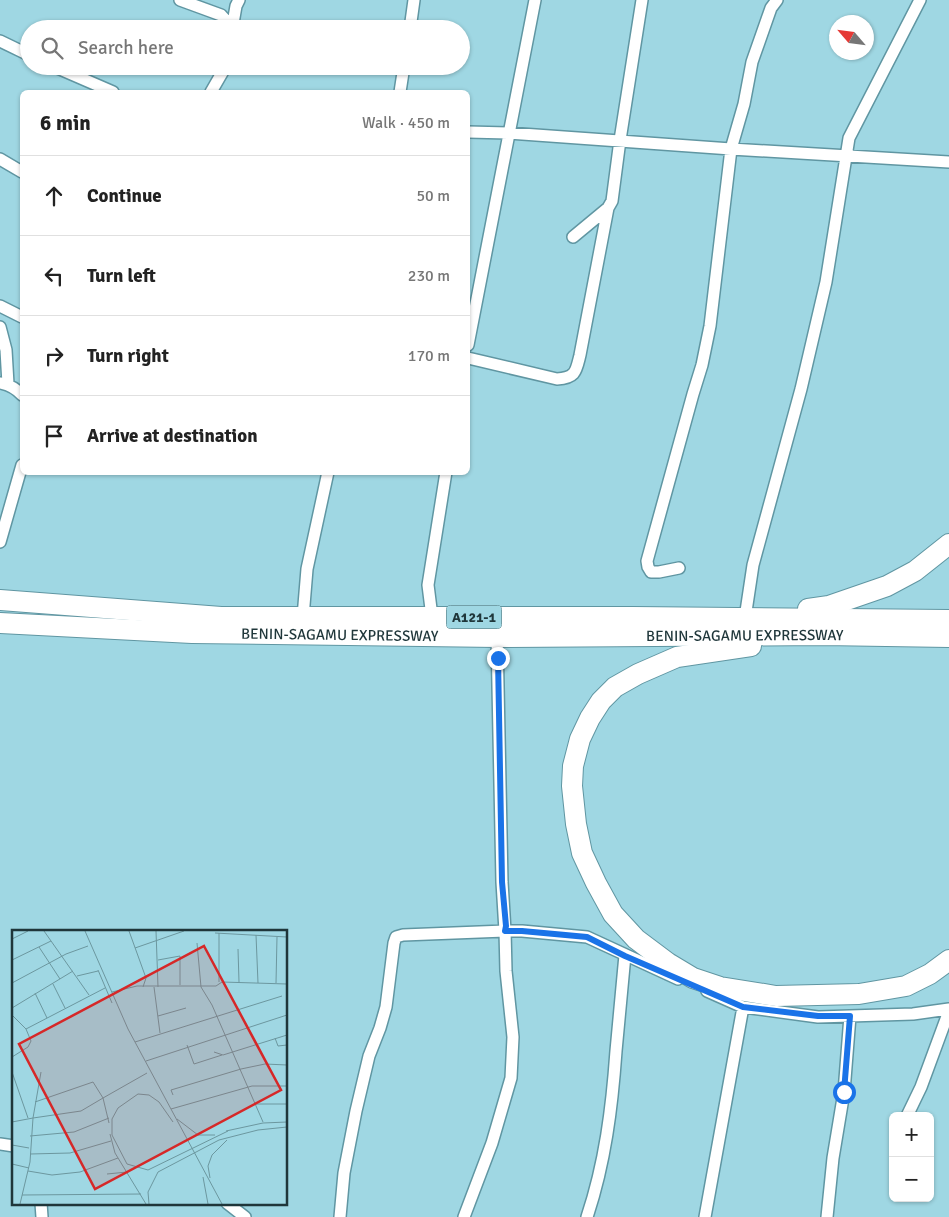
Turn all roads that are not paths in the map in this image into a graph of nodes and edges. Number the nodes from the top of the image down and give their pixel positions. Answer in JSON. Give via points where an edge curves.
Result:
{"nodes":[{"id":1,"x":180,"y":0,"type":"edge"},
{"id":2,"x":239,"y":0,"type":"edge"},
{"id":3,"x":414,"y":0,"type":"edge"},
{"id":4,"x":535,"y":0,"type":"edge"},
{"id":5,"x":642,"y":0,"type":"edge"},
{"id":6,"x":777,"y":0,"type":"edge"},
{"id":7,"x":920,"y":0,"type":"edge"},
{"id":8,"x":225,"y":20,"type":"edge"},
{"id":9,"x":233,"y":20,"type":"edge"},
{"id":10,"x":411,"y":20,"type":"edge"},
{"id":11,"x":0,"y":42,"type":"edge"},
{"id":12,"x":20,"y":51,"type":"edge"},
{"id":13,"x":74,"y":75,"type":"edge"},
{"id":14,"x":221,"y":75,"type":"edge"},
{"id":15,"x":403,"y":75,"type":"edge"},
{"id":16,"x":218,"y":81,"type":"junction"},
{"id":17,"x":108,"y":90,"type":"edge"},
{"id":18,"x":212,"y":90,"type":"edge"},
{"id":19,"x":224,"y":90,"type":"edge"},
{"id":20,"x":400,"y":90,"type":"edge"},
{"id":21,"x":470,"y":132,"type":"edge"},
{"id":22,"x":508,"y":133,"type":"junction"},
{"id":23,"x":620,"y":140,"type":"junction"},
{"id":24,"x":731,"y":149,"type":"junction"},
{"id":25,"x":846,"y":156,"type":"junction"},
{"id":26,"x":0,"y":159,"type":"edge"},
{"id":27,"x":949,"y":162,"type":"edge"},
{"id":28,"x":20,"y":171,"type":"edge"},
{"id":29,"x":608,"y":208,"type":"junction"},
{"id":30,"x":573,"y":237,"type":"dead end"},
{"id":31,"x":0,"y":306,"type":"edge"},
{"id":32,"x":20,"y":316,"type":"edge"},
{"id":33,"x":0,"y":327,"type":"edge"},
{"id":34,"x":470,"y":334,"type":"edge"},
{"id":35,"x":470,"y":358,"type":"edge"},
{"id":36,"x":4,"y":384,"type":"edge"},
{"id":37,"x":20,"y":393,"type":"edge"},
{"id":38,"x":20,"y":472,"type":"edge"},
{"id":39,"x":327,"y":475,"type":"edge"},
{"id":40,"x":446,"y":475,"type":"edge"},
{"id":41,"x":0,"y":542,"type":"edge"},
{"id":42,"x":949,"y":544,"type":"edge"},
{"id":43,"x":680,"y":568,"type":"dead end"},
{"id":44,"x":0,"y":600,"type":"edge"},
{"id":45,"x":303,"y":617,"type":"junction"},
{"id":46,"x":432,"y":617,"type":"junction"},
{"id":47,"x":745,"y":618,"type":"junction"},
{"id":48,"x":949,"y":620,"type":"edge"},
{"id":49,"x":0,"y":623,"type":"edge"},
{"id":50,"x":824,"y":635,"type":"junction"},
{"id":51,"x":498,"y":637,"type":"junction"},
{"id":52,"x":949,"y":637,"type":"edge"},
{"id":53,"x":505,"y":931,"type":"junction"},
{"id":54,"x":625,"y":956,"type":"junction"},
{"id":55,"x":949,"y":960,"type":"edge"},
{"id":56,"x":743,"y":1007,"type":"junction"},
{"id":57,"x":949,"y":1010,"type":"edge"},
{"id":58,"x":850,"y":1016,"type":"junction"},
{"id":59,"x":909,"y":1112,"type":"edge"},
{"id":60,"x":41,"y":1204,"type":"edge"},
{"id":61,"x":228,"y":1204,"type":"edge"},
{"id":62,"x":42,"y":1217,"type":"edge"},
{"id":63,"x":245,"y":1217,"type":"edge"},
{"id":64,"x":340,"y":1217,"type":"edge"},
{"id":65,"x":464,"y":1217,"type":"edge"},
{"id":66,"x":587,"y":1217,"type":"edge"},
{"id":67,"x":705,"y":1217,"type":"edge"},
{"id":68,"x":827,"y":1217,"type":"edge"}],
"edges":[{"from":1,"to":8,"type":"street","via":[[221,15]]},
{"from":2,"to":9,"type":"street"},
{"from":3,"to":10,"type":"street"},
{"from":4,"to":22,"type":"street"},
{"from":5,"to":23,"type":"street"},
{"from":6,"to":24,"type":"street","via":[[771,8],[752,62]]},
{"from":7,"to":25,"type":"street","via":[[850,138]]},
{"from":11,"to":12,"type":"street"},
{"from":13,"to":17,"type":"street"},
{"from":14,"to":16,"type":"street"},
{"from":15,"to":20,"type":"street"},
{"from":16,"to":18,"type":"street"},
{"from":16,"to":19,"type":"street"},
{"from":21,"to":22,"type":"street"},
{"from":22,"to":23,"type":"street"},
{"from":22,"to":34,"type":"street"},
{"from":23,"to":24,"type":"street"},
{"from":23,"to":29,"type":"street","via":[[614,193]]},
{"from":24,"to":25,"type":"street"},
{"from":24,"to":43,"type":"street","via":[[710,326],[647,561],[651,572]]},
{"from":25,"to":27,"type":"street"},
{"from":25,"to":47,"type":"street","via":[[826,282],[801,389],[753,565]]},
{"from":26,"to":28,"type":"street"},
{"from":29,"to":30,"type":"street"},
{"from":29,"to":35,"type":"street","via":[[576,372],[557,379]]},
{"from":31,"to":32,"type":"street"},
{"from":33,"to":36,"type":"street","via":[[6,350]]},
{"from":36,"to":37,"type":"street"},
{"from":38,"to":41,"type":"street"},
{"from":39,"to":45,"type":"street","via":[[307,569]]},
{"from":40,"to":46,"type":"street","via":[[428,585]]},
{"from":42,"to":47,"type":"highway","via":[[915,571],[887,586],[829,606]]},
{"from":44,"to":45,"type":"highway","number":"A121-1","via":[[220,617]]},
{"from":45,"to":46,"type":"highway","number":"A121-1"},
{"from":46,"to":47,"type":"highway","number":"A121-1"},
{"from":47,"to":48,"type":"highway","number":"A121-1"},
{"from":49,"to":51,"type":"highway","name":"BENIN-SAGAMU EXPRESSWAY","number":"A121-1","via":[[192,633]]},
{"from":50,"to":51,"type":"highway","name":"BENIN-SAGAMU EXPRESSWAY","number":"A121-1"},
{"from":50,"to":52,"type":"highway","name":"BENIN-SAGAMU EXPRESSWAY","number":"A121-1"},
{"from":50,"to":55,"type":"highway","via":[[677,657],[615,687],[590,718],[573,766],[572,786],[582,853],[613,914],[636,939],[693,978],[720,987],[776,996],[859,994],[906,986]]},
{"from":51,"to":53,"type":"street"},
{"from":53,"to":54,"type":"street","via":[[587,937]]},
{"from":53,"to":64,"type":"street","via":[[396,937],[386,1007],[369,1056],[356,1111]]},
{"from":53,"to":65,"type":"street","via":[[513,1037],[511,1078],[492,1144]]},
{"from":54,"to":56,"type":"street"},
{"from":54,"to":66,"type":"street","via":[[608,1132]]},
{"from":56,"to":58,"type":"street","via":[[818,1016]]},
{"from":56,"to":67,"type":"street"},
{"from":57,"to":58,"type":"street"},
{"from":57,"to":59,"type":"street"},
{"from":58,"to":68,"type":"street","via":[[844,1092]]},
{"from":60,"to":62,"type":"street"},
{"from":61,"to":63,"type":"street"}]}
